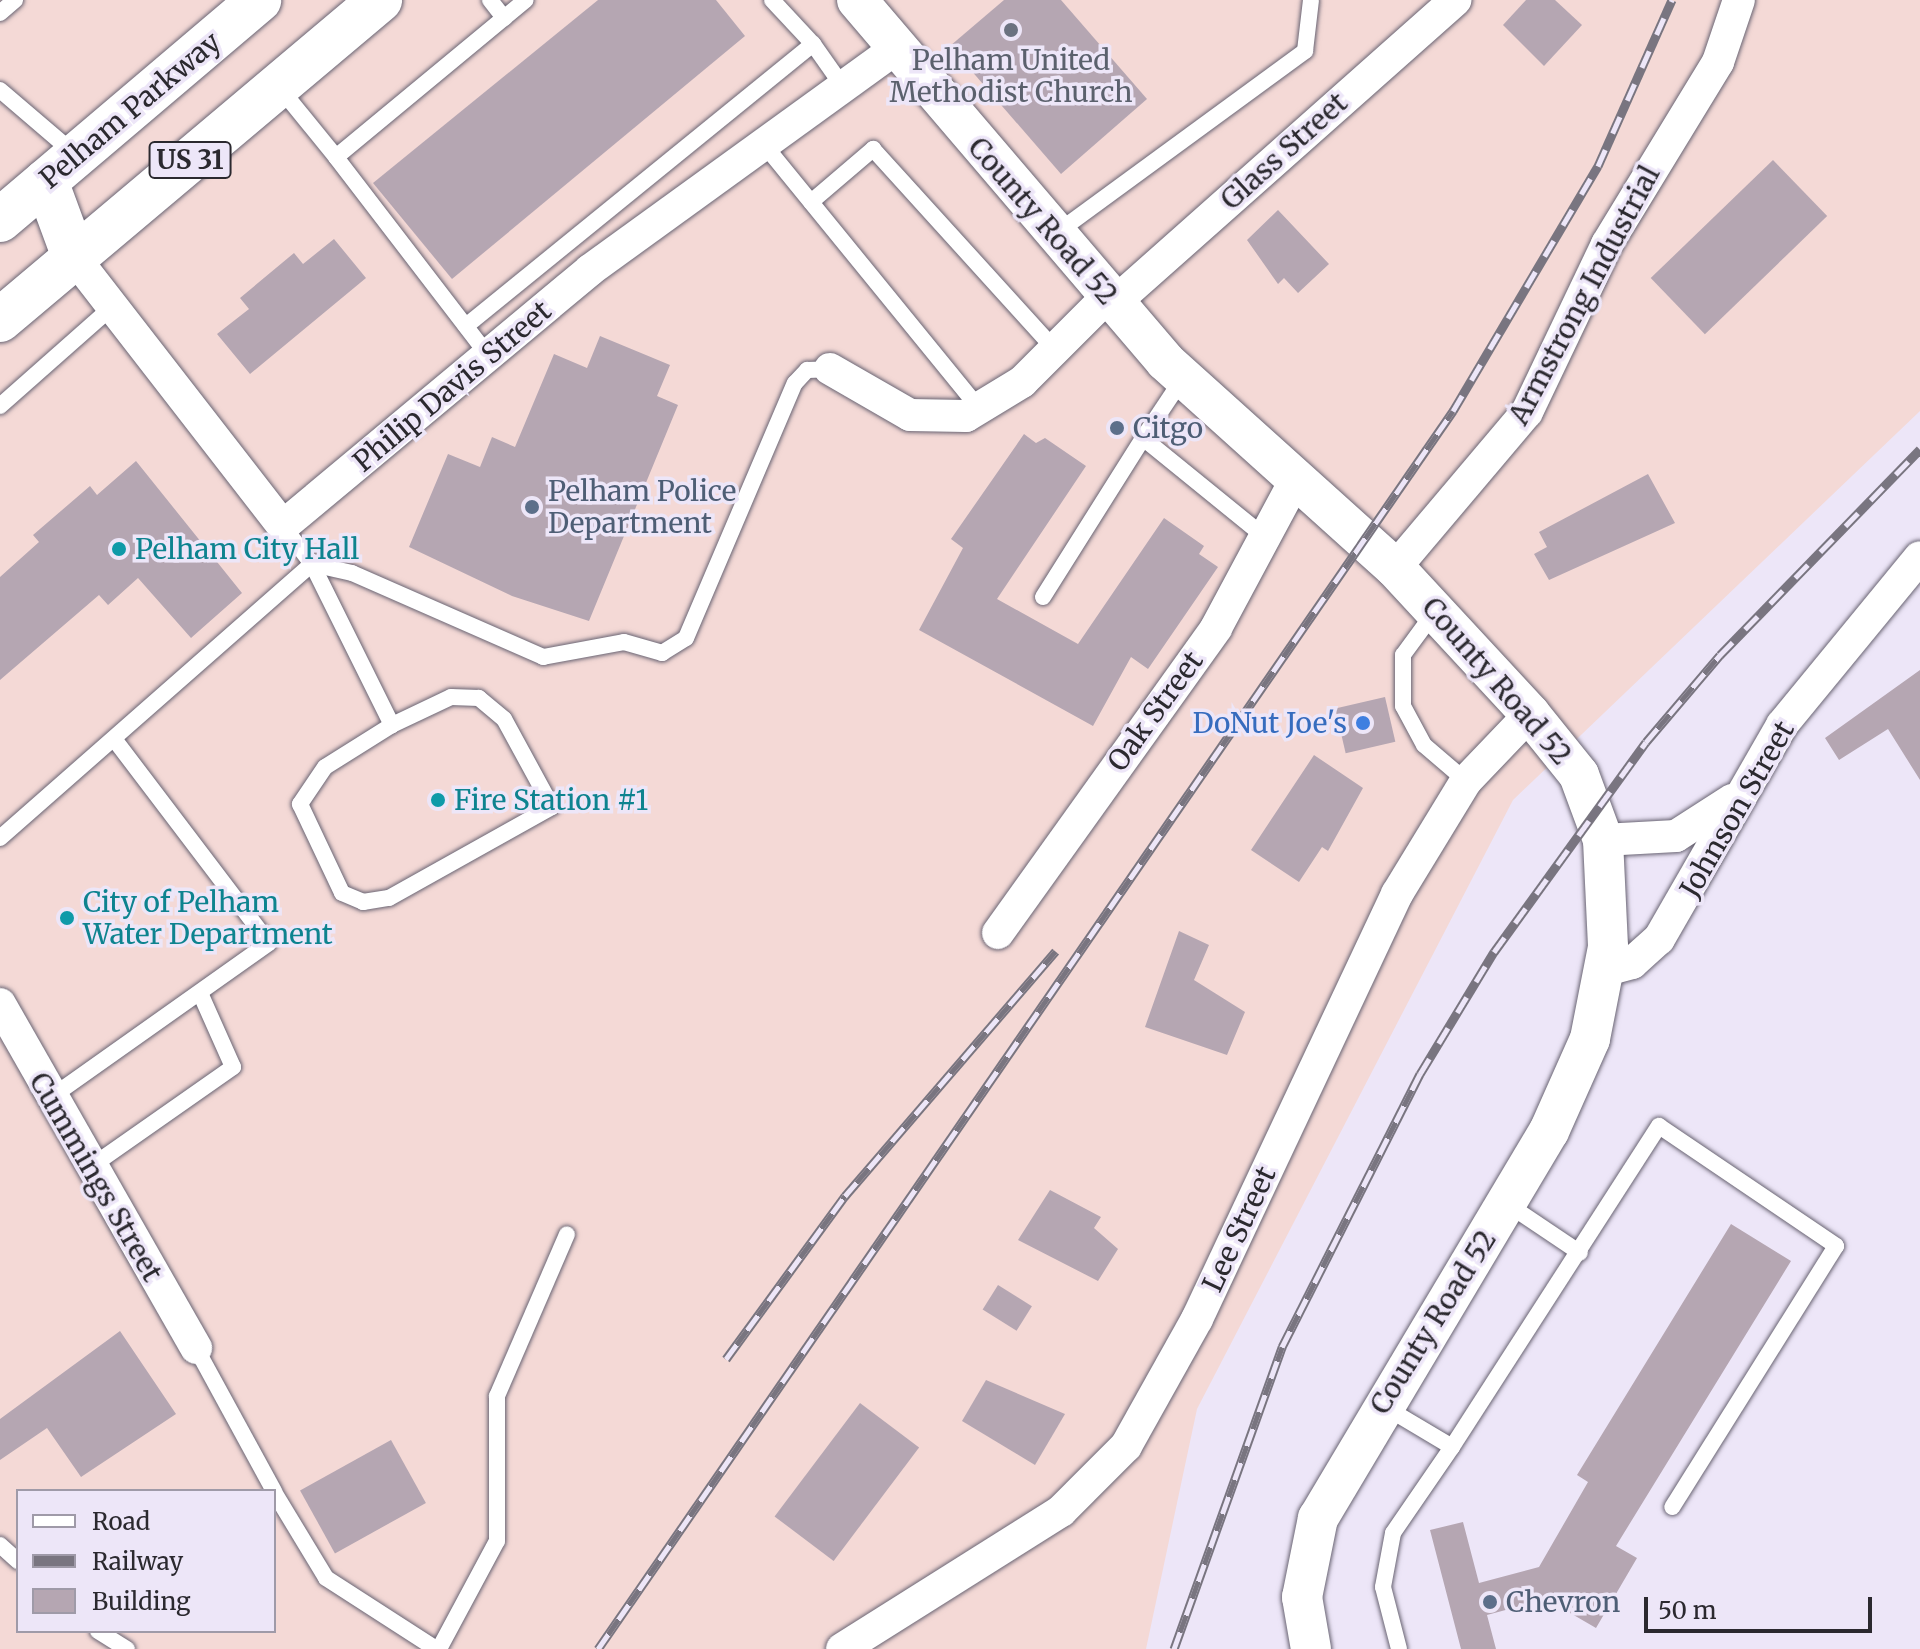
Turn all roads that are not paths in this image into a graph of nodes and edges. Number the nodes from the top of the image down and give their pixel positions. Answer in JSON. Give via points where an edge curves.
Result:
{"nodes":[{"id":1,"x":15,"y":0,"type":"edge"},
{"id":2,"x":259,"y":0,"type":"edge"},
{"id":3,"x":380,"y":0,"type":"edge"},
{"id":4,"x":490,"y":0,"type":"edge"},
{"id":5,"x":526,"y":0,"type":"edge"},
{"id":6,"x":772,"y":0,"type":"edge"},
{"id":7,"x":857,"y":0,"type":"edge"},
{"id":8,"x":1311,"y":0,"type":"edge"},
{"id":9,"x":1456,"y":0,"type":"edge"},
{"id":10,"x":1739,"y":0,"type":"edge"},
{"id":11,"x":0,"y":13,"type":"edge"},
{"id":12,"x":504,"y":18,"type":"junction"},
{"id":13,"x":813,"y":44,"type":"junction"},
{"id":14,"x":897,"y":48,"type":"junction"},
{"id":15,"x":277,"y":85,"type":"junction"},
{"id":16,"x":844,"y":88,"type":"junction"},
{"id":17,"x":0,"y":90,"type":"edge"},
{"id":18,"x":766,"y":147,"type":"junction"},
{"id":19,"x":336,"y":157,"type":"junction"},
{"id":20,"x":61,"y":168,"type":"junction"},
{"id":21,"x":811,"y":202,"type":"junction"},
{"id":22,"x":0,"y":220,"type":"edge"},
{"id":23,"x":1053,"y":235,"type":"junction"},
{"id":24,"x":74,"y":257,"type":"junction"},
{"id":25,"x":1110,"y":300,"type":"junction"},
{"id":26,"x":112,"y":307,"type":"junction"},
{"id":27,"x":0,"y":320,"type":"edge"},
{"id":28,"x":466,"y":326,"type":"junction"},
{"id":29,"x":1056,"y":351,"type":"junction"},
{"id":30,"x":487,"y":354,"type":"junction"},
{"id":31,"x":830,"y":369,"type":"joint"},
{"id":32,"x":1183,"y":378,"type":"junction"},
{"id":33,"x":0,"y":406,"type":"edge"},
{"id":34,"x":980,"y":409,"type":"junction"},
{"id":35,"x":1143,"y":438,"type":"junction"},
{"id":36,"x":1296,"y":479,"type":"junction"},
{"id":37,"x":283,"y":526,"type":"junction"},
{"id":38,"x":1266,"y":538,"type":"junction"},
{"id":39,"x":1920,"y":557,"type":"edge"},
{"id":40,"x":312,"y":564,"type":"junction"},
{"id":41,"x":1395,"y":568,"type":"junction"},
{"id":42,"x":1043,"y":597,"type":"dead end"},
{"id":43,"x":1436,"y":610,"type":"junction"},
{"id":44,"x":1530,"y":714,"type":"junction"},
{"id":45,"x":392,"y":725,"type":"junction"},
{"id":46,"x":114,"y":739,"type":"junction"},
{"id":47,"x":1466,"y":781,"type":"junction"},
{"id":48,"x":1740,"y":792,"type":"junction"},
{"id":49,"x":0,"y":838,"type":"edge"},
{"id":50,"x":1603,"y":840,"type":"junction"},
{"id":51,"x":998,"y":933,"type":"dead end"},
{"id":52,"x":1606,"y":970,"type":"junction"},
{"id":53,"x":200,"y":993,"type":"junction"},
{"id":54,"x":0,"y":1004,"type":"edge"},
{"id":55,"x":50,"y":1098,"type":"junction"},
{"id":56,"x":89,"y":1168,"type":"junction"},
{"id":57,"x":1506,"y":1203,"type":"junction"},
{"id":58,"x":567,"y":1234,"type":"dead end"},
{"id":59,"x":1580,"y":1253,"type":"junction"},
{"id":60,"x":196,"y":1348,"type":"joint"},
{"id":61,"x":1381,"y":1406,"type":"junction"},
{"id":62,"x":1452,"y":1447,"type":"junction"},
{"id":63,"x":272,"y":1489,"type":"edge"},
{"id":64,"x":276,"y":1495,"type":"edge"},
{"id":65,"x":1672,"y":1507,"type":"dead end"},
{"id":66,"x":0,"y":1545,"type":"edge"},
{"id":67,"x":16,"y":1559,"type":"edge"},
{"id":68,"x":101,"y":1633,"type":"edge"},
{"id":69,"x":127,"y":1649,"type":"edge"},
{"id":70,"x":437,"y":1649,"type":"edge"},
{"id":71,"x":842,"y":1649,"type":"edge"},
{"id":72,"x":1311,"y":1649,"type":"edge"},
{"id":73,"x":1399,"y":1649,"type":"edge"}],
"edges":[{"from":1,"to":11,"type":"lane"},
{"from":2,"to":20,"type":"main road","name":"Pelham Parkway","number":"US 31"},
{"from":3,"to":15,"type":"main road","number":"US 31"},
{"from":4,"to":12,"type":"lane"},
{"from":5,"to":12,"type":"lane"},
{"from":6,"to":13,"type":"lane"},
{"from":7,"to":14,"type":"street","name":"County Road 52"},
{"from":8,"to":23,"type":"lane","via":[[1305,51]]},
{"from":9,"to":25,"type":"street","name":"Glass Street"},
{"from":10,"to":41,"type":"street","name":"Armstrong Industrial","via":[[1718,62],[1607,244],[1527,412]]},
{"from":12,"to":19,"type":"lane"},
{"from":13,"to":16,"type":"lane"},
{"from":13,"to":28,"type":"lane"},
{"from":14,"to":16,"type":"street","name":"Philip Davis Street"},
{"from":14,"to":23,"type":"street","name":"County Road 52"},
{"from":15,"to":19,"type":"lane"},
{"from":15,"to":24,"type":"main road","number":"US 31"},
{"from":16,"to":18,"type":"street","name":"Philip Davis Street"},
{"from":17,"to":20,"type":"lane"},
{"from":18,"to":21,"type":"lane"},
{"from":18,"to":30,"type":"street","name":"Philip Davis Street","via":[[590,270]]},
{"from":19,"to":28,"type":"lane"},
{"from":20,"to":22,"type":"main road","name":"Pelham Parkway","number":"US 31"},
{"from":20,"to":24,"type":"main road"},
{"from":21,"to":29,"type":"lane","via":[[873,149]]},
{"from":21,"to":34,"type":"lane"},
{"from":23,"to":25,"type":"street","name":"County Road 52"},
{"from":24,"to":26,"type":"street"},
{"from":24,"to":27,"type":"main road","number":"US 31"},
{"from":25,"to":29,"type":"street","name":"Glass Street"},
{"from":25,"to":32,"type":"street","name":"County Road 52"},
{"from":26,"to":33,"type":"lane"},
{"from":26,"to":37,"type":"street"},
{"from":28,"to":30,"type":"lane"},
{"from":29,"to":34,"type":"street","name":"Glass Street"},
{"from":30,"to":37,"type":"street","name":"Philip Davis Street"},
{"from":31,"to":34,"type":"street","via":[[910,415],[947,420]]},
{"from":31,"to":40,"type":"lane","via":[[807,370],[795,383],[686,638],[662,653],[624,642],[543,657],[352,573]]},
{"from":32,"to":35,"type":"lane"},
{"from":32,"to":36,"type":"street","name":"County Road 52"},
{"from":35,"to":38,"type":"lane"},
{"from":35,"to":42,"type":"lane"},
{"from":36,"to":38,"type":"street","name":"Oak Street"},
{"from":36,"to":41,"type":"street","name":"County Road 52"},
{"from":37,"to":40,"type":"lane"},
{"from":38,"to":51,"type":"street","name":"Oak Street","via":[[1216,628]]},
{"from":39,"to":48,"type":"street","name":"Johnson Street","via":[[1849,636]]},
{"from":40,"to":45,"type":"lane"},
{"from":40,"to":46,"type":"lane"},
{"from":41,"to":43,"type":"street","name":"County Road 52"},
{"from":43,"to":44,"type":"street","name":"County Road 52"},
{"from":43,"to":47,"type":"lane","via":[[1403,655],[1403,706],[1424,745]]},
{"from":44,"to":47,"type":"street","name":"Lee Street"},
{"from":44,"to":50,"type":"street","name":"County Road 52","via":[[1579,775]]},
{"from":45,"to":45,"type":"lane","via":[[439,700],[479,698],[504,719],[552,807],[389,898],[363,902],[342,893],[300,804],[325,767]]},
{"from":46,"to":49,"type":"lane"},
{"from":46,"to":53,"type":"lane","via":[[269,943]]},
{"from":47,"to":71,"type":"street","name":"Lee Street","via":[[1397,894],[1197,1319],[1126,1446],[1061,1511]]},
{"from":48,"to":50,"type":"street","via":[[1704,824],[1676,836]]},
{"from":48,"to":52,"type":"street","name":"Johnson Street","via":[[1659,939],[1632,963]]},
{"from":50,"to":52,"type":"street","name":"County Road 52"},
{"from":52,"to":57,"type":"street","name":"County Road 52","via":[[1580,1067]]},
{"from":53,"to":55,"type":"lane"},
{"from":53,"to":56,"type":"lane","via":[[233,1067]]},
{"from":54,"to":55,"type":"street","name":"Cummings Street"},
{"from":55,"to":56,"type":"street","name":"Cummings Street"},
{"from":56,"to":60,"type":"street","name":"Cummings Street"},
{"from":57,"to":59,"type":"lane"},
{"from":57,"to":61,"type":"street","name":"County Road 52"},
{"from":58,"to":70,"type":"lane","via":[[497,1396],[497,1541]]},
{"from":59,"to":62,"type":"lane"},
{"from":59,"to":65,"type":"lane","via":[[1659,1126],[1836,1246]]},
{"from":60,"to":63,"type":"lane"},
{"from":61,"to":62,"type":"lane"},
{"from":61,"to":72,"type":"street","name":"County Road 52","via":[[1309,1543],[1302,1597]]},
{"from":62,"to":73,"type":"lane","via":[[1393,1533],[1383,1587]]},
{"from":64,"to":70,"type":"lane","via":[[326,1578]]},
{"from":66,"to":67,"type":"lane"},
{"from":68,"to":69,"type":"lane"}]}
